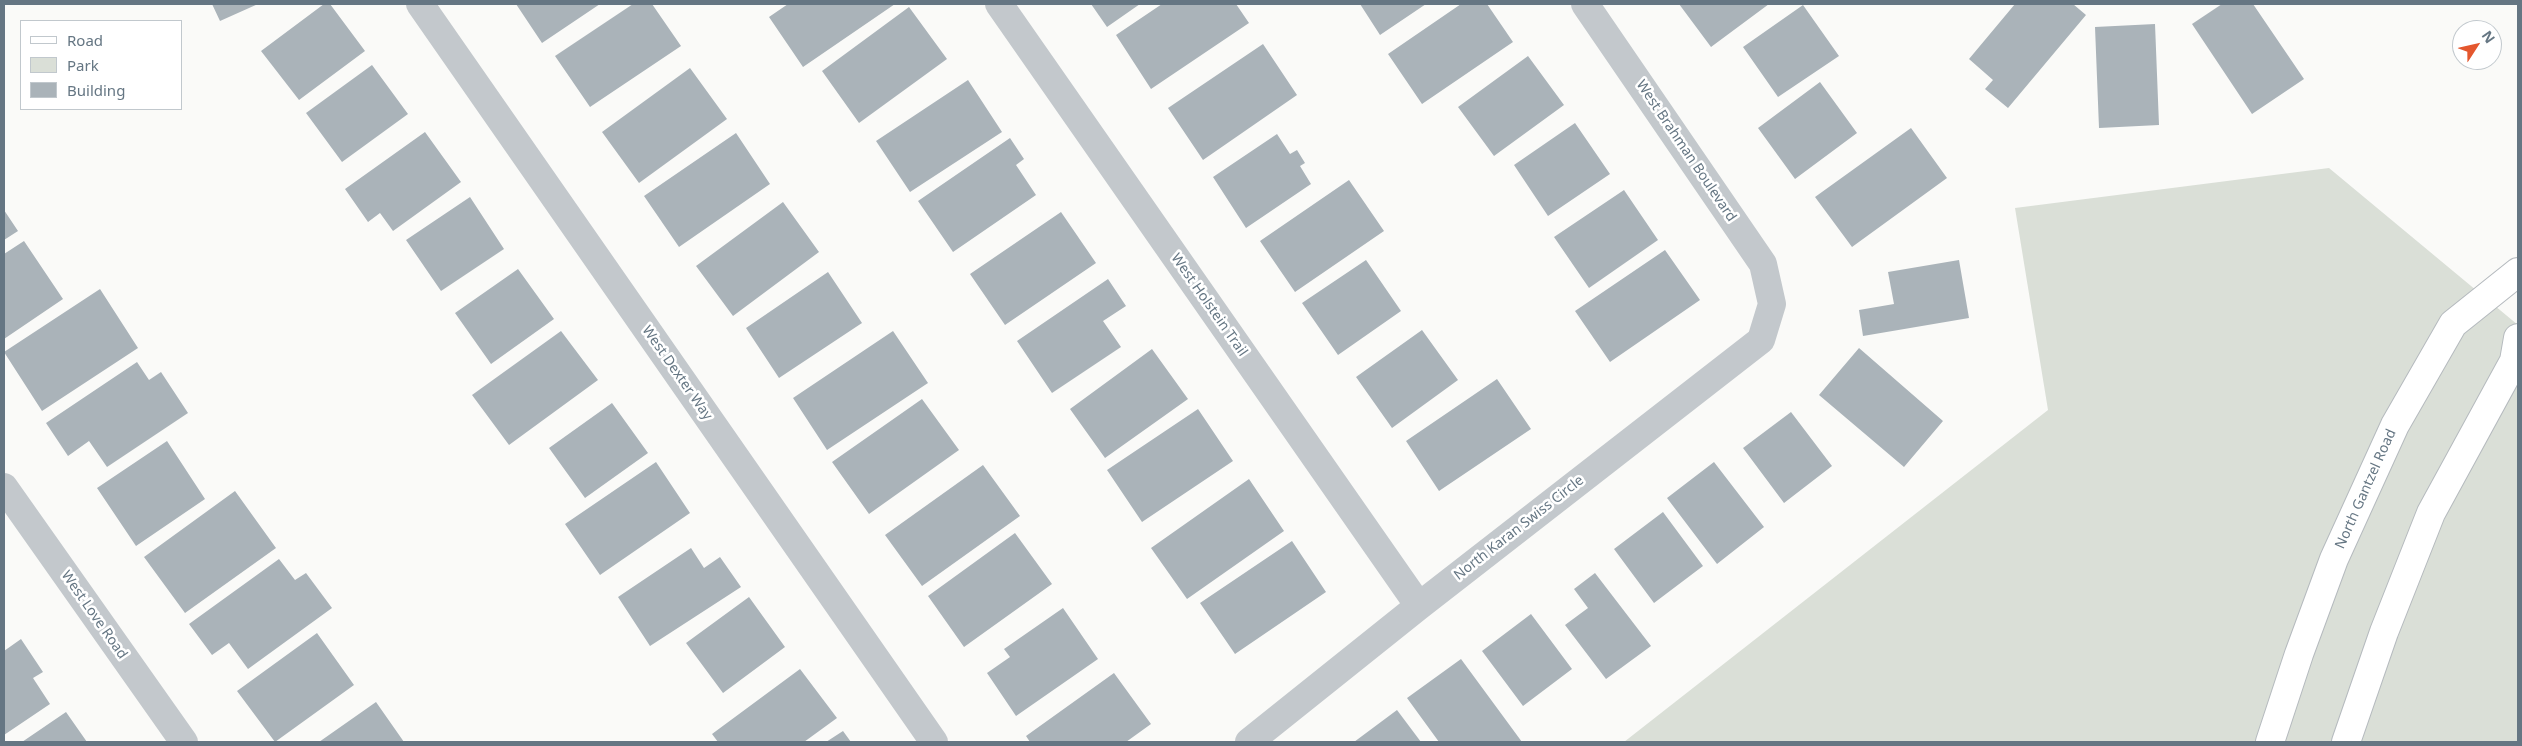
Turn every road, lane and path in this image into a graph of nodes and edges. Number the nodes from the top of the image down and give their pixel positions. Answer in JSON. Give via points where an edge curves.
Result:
{"nodes":[{"id":1,"x":420,"y":4,"type":"edge"},
{"id":2,"x":999,"y":4,"type":"edge"},
{"id":3,"x":1585,"y":4,"type":"edge"},
{"id":4,"x":2518,"y":272,"type":"edge"},
{"id":5,"x":1772,"y":304,"type":"joint"},
{"id":6,"x":2518,"y":338,"type":"edge"},
{"id":7,"x":4,"y":487,"type":"edge"},
{"id":8,"x":1419,"y":606,"type":"junction"},
{"id":9,"x":184,"y":742,"type":"edge"},
{"id":10,"x":934,"y":742,"type":"edge"},
{"id":11,"x":1250,"y":742,"type":"edge"},
{"id":12,"x":2270,"y":742,"type":"edge"},
{"id":13,"x":2346,"y":742,"type":"edge"}],
"edges":[{"from":1,"to":10,"type":"street","name":"West Dexter Way"},
{"from":2,"to":8,"type":"street","name":"West Holstein Trail"},
{"from":3,"to":5,"type":"street","name":"West Brahman Boulevard","via":[[1763,264]]},
{"from":4,"to":12,"type":"main road","name":"North Gantzel Road","via":[[2453,324],[2395,425],[2334,559]]},
{"from":5,"to":8,"type":"street","name":"North Karan Swiss Circle","via":[[1762,340]]},
{"from":6,"to":13,"type":"main road","via":[[2514,361],[2431,513],[2384,632]]},
{"from":7,"to":9,"type":"street","name":"West Love Road"},
{"from":8,"to":11,"type":"street","name":"North Karan Swiss Circle"}]}
